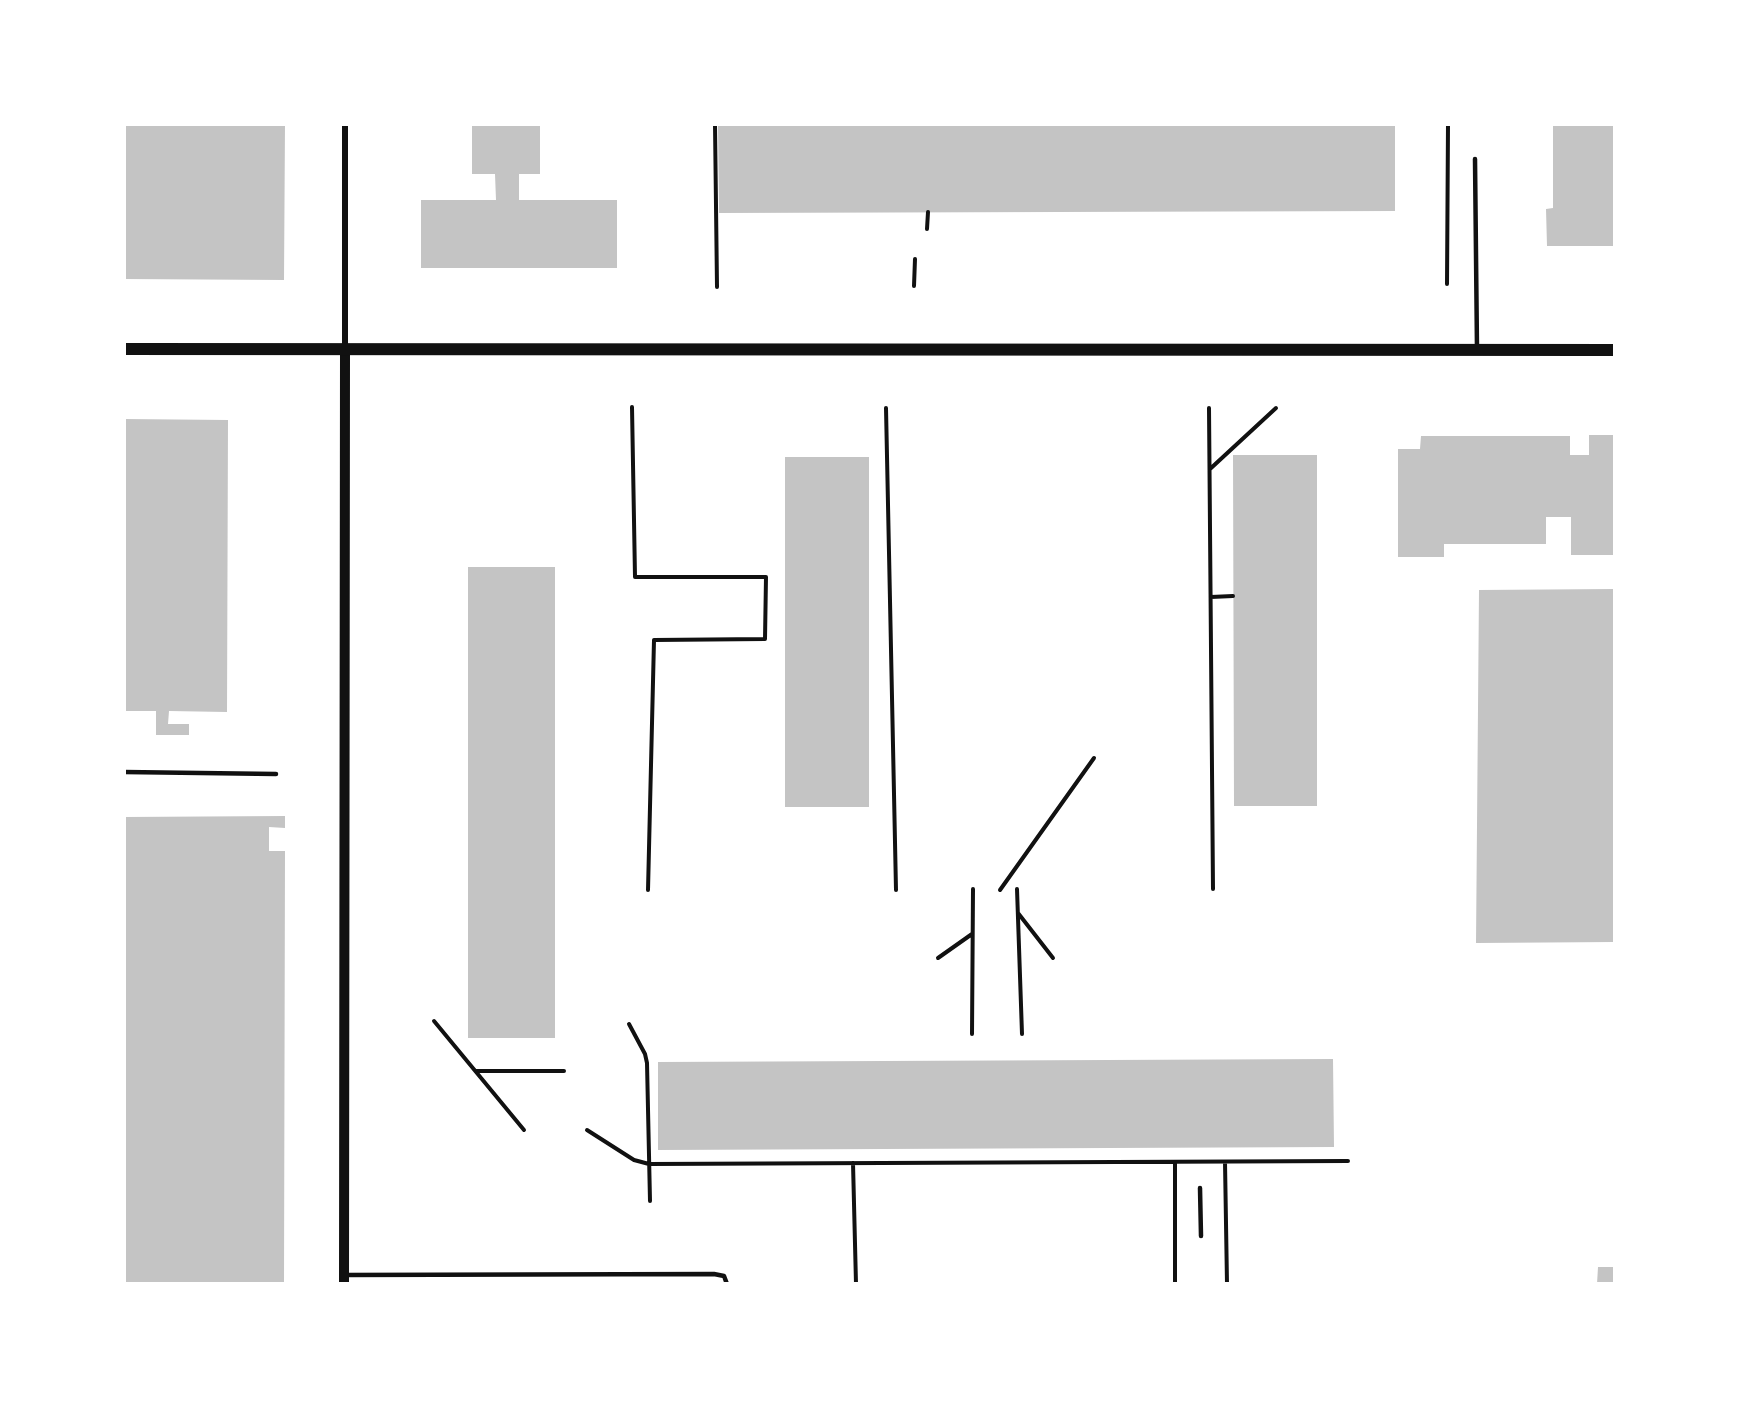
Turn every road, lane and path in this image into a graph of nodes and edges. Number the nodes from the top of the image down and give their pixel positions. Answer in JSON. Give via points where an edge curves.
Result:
{"nodes":[{"id":1,"x":345,"y":124,"type":"edge"},
{"id":2,"x":716,"y":124,"type":"edge"},
{"id":3,"x":1448,"y":124,"type":"edge"},
{"id":4,"x":1474,"y":159,"type":"dead end"},
{"id":5,"x":928,"y":212,"type":"dead end"},
{"id":6,"x":927,"y":229,"type":"dead end"},
{"id":7,"x":915,"y":259,"type":"dead end"},
{"id":8,"x":1447,"y":284,"type":"dead end"},
{"id":9,"x":914,"y":286,"type":"dead end"},
{"id":10,"x":717,"y":287,"type":"dead end"},
{"id":11,"x":345,"y":349,"type":"junction"},
{"id":12,"x":124,"y":350,"type":"edge"},
{"id":13,"x":1477,"y":350,"type":"junction"},
{"id":14,"x":1614,"y":350,"type":"edge"},
{"id":15,"x":632,"y":407,"type":"dead end"},
{"id":16,"x":886,"y":408,"type":"dead end"},
{"id":17,"x":1209,"y":408,"type":"dead end"},
{"id":18,"x":1276,"y":408,"type":"dead end"},
{"id":19,"x":1210,"y":470,"type":"junction"},
{"id":20,"x":1233,"y":596,"type":"dead end"},
{"id":21,"x":1211,"y":597,"type":"junction"},
{"id":22,"x":1094,"y":758,"type":"dead end"},
{"id":23,"x":124,"y":771,"type":"edge"},
{"id":24,"x":276,"y":774,"type":"dead end"},
{"id":25,"x":973,"y":889,"type":"dead end"},
{"id":26,"x":1017,"y":889,"type":"dead end"},
{"id":27,"x":1213,"y":889,"type":"dead end"},
{"id":28,"x":648,"y":890,"type":"dead end"},
{"id":29,"x":896,"y":890,"type":"dead end"},
{"id":30,"x":1000,"y":890,"type":"dead end"},
{"id":31,"x":1018,"y":912,"type":"junction"},
{"id":32,"x":972,"y":934,"type":"junction"},
{"id":33,"x":938,"y":958,"type":"dead end"},
{"id":34,"x":1053,"y":958,"type":"dead end"},
{"id":35,"x":434,"y":1021,"type":"dead end"},
{"id":36,"x":629,"y":1024,"type":"dead end"},
{"id":37,"x":972,"y":1034,"type":"dead end"},
{"id":38,"x":1022,"y":1034,"type":"dead end"},
{"id":39,"x":476,"y":1071,"type":"junction"},
{"id":40,"x":564,"y":1071,"type":"dead end"},
{"id":41,"x":524,"y":1130,"type":"dead end"},
{"id":42,"x":587,"y":1130,"type":"dead end"},
{"id":43,"x":1225,"y":1161,"type":"junction"},
{"id":44,"x":1348,"y":1161,"type":"dead end"},
{"id":45,"x":1175,"y":1162,"type":"junction"},
{"id":46,"x":853,"y":1163,"type":"junction"},
{"id":47,"x":650,"y":1164,"type":"junction"},
{"id":48,"x":1200,"y":1188,"type":"dead end"},
{"id":49,"x":650,"y":1201,"type":"dead end"},
{"id":50,"x":1201,"y":1236,"type":"dead end"},
{"id":51,"x":344,"y":1280,"type":"edge"},
{"id":52,"x":727,"y":1284,"type":"edge"},
{"id":53,"x":855,"y":1284,"type":"edge"},
{"id":54,"x":1175,"y":1284,"type":"edge"},
{"id":55,"x":1227,"y":1284,"type":"edge"}],
"edges":[{"from":1,"to":11,"type":"street"},
{"from":2,"to":10,"type":"path"},
{"from":3,"to":8,"type":"path"},
{"from":4,"to":13,"type":"lane"},
{"from":5,"to":6,"type":"path"},
{"from":7,"to":9,"type":"path"},
{"from":11,"to":12,"type":"main road"},
{"from":11,"to":13,"type":"main road"},
{"from":11,"to":51,"type":"street"},
{"from":13,"to":14,"type":"main road"},
{"from":15,"to":28,"type":"path","via":[[635,577],[766,577],[765,639],[654,640]]},
{"from":16,"to":29,"type":"path"},
{"from":17,"to":19,"type":"path"},
{"from":18,"to":19,"type":"path"},
{"from":19,"to":21,"type":"path"},
{"from":20,"to":21,"type":"path"},
{"from":21,"to":27,"type":"path"},
{"from":22,"to":30,"type":"path"},
{"from":23,"to":24,"type":"lane"},
{"from":25,"to":32,"type":"path"},
{"from":26,"to":31,"type":"path"},
{"from":31,"to":34,"type":"path"},
{"from":31,"to":38,"type":"path"},
{"from":32,"to":33,"type":"path"},
{"from":32,"to":37,"type":"path"},
{"from":35,"to":39,"type":"path"},
{"from":36,"to":47,"type":"path","via":[[647,1063]]},
{"from":39,"to":40,"type":"path"},
{"from":39,"to":41,"type":"path"},
{"from":42,"to":47,"type":"path","via":[[634,1160]]},
{"from":43,"to":44,"type":"path"},
{"from":43,"to":45,"type":"path"},
{"from":43,"to":55,"type":"path"},
{"from":45,"to":46,"type":"path"},
{"from":45,"to":54,"type":"path"},
{"from":46,"to":47,"type":"path"},
{"from":46,"to":53,"type":"path"},
{"from":47,"to":49,"type":"path"},
{"from":48,"to":50,"type":"lane"},
{"from":51,"to":52,"type":"lane","via":[[714,1274],[724,1276]]}]}
